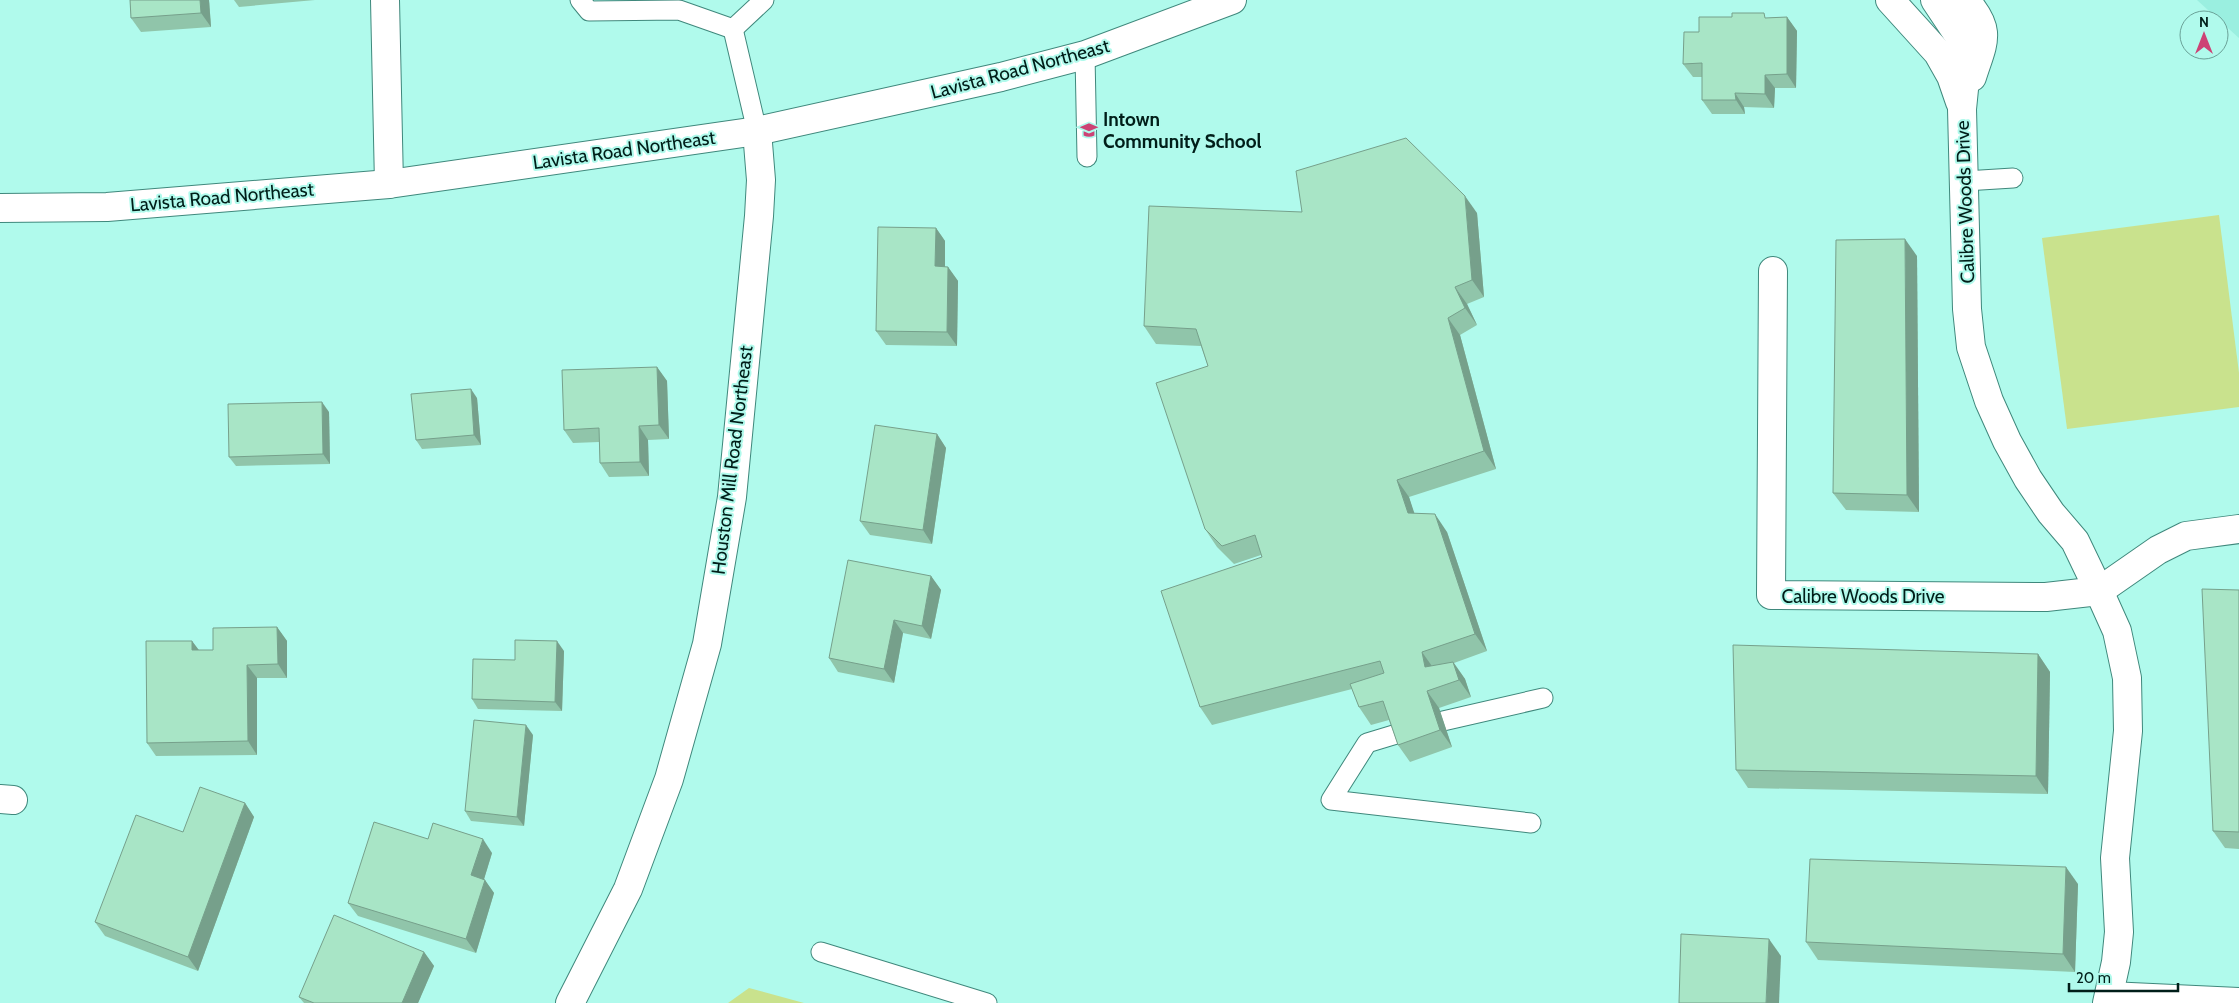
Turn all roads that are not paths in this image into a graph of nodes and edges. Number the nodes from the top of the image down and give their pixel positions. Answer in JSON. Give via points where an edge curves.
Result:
{"nodes":[{"id":1,"x":385,"y":0,"type":"edge"},
{"id":2,"x":580,"y":0,"type":"edge"},
{"id":3,"x":764,"y":0,"type":"edge"},
{"id":4,"x":1232,"y":0,"type":"edge"},
{"id":5,"x":1890,"y":0,"type":"edge"},
{"id":6,"x":1935,"y":0,"type":"edge"},
{"id":7,"x":1965,"y":0,"type":"edge"},
{"id":8,"x":733,"y":29,"type":"junction"},
{"id":9,"x":1085,"y":55,"type":"junction"},
{"id":10,"x":1962,"y":109,"type":"junction"},
{"id":11,"x":757,"y":131,"type":"junction"},
{"id":12,"x":1087,"y":157,"type":"dead end"},
{"id":13,"x":2013,"y":178,"type":"dead end"},
{"id":14,"x":1965,"y":181,"type":"junction"},
{"id":15,"x":389,"y":184,"type":"junction"},
{"id":16,"x":0,"y":208,"type":"edge"},
{"id":17,"x":1773,"y":271,"type":"dead end"},
{"id":18,"x":2239,"y":529,"type":"edge"},
{"id":19,"x":2099,"y":591,"type":"junction"},
{"id":20,"x":1543,"y":698,"type":"dead end"},
{"id":21,"x":1443,"y":721,"type":"dead end"},
{"id":22,"x":1400,"y":733,"type":"edge"},
{"id":23,"x":1531,"y":823,"type":"dead end"},
{"id":24,"x":821,"y":952,"type":"dead end"},
{"id":25,"x":2108,"y":999,"type":"edge"},
{"id":26,"x":2239,"y":1002,"type":"edge"},
{"id":27,"x":570,"y":1003,"type":"edge"},
{"id":28,"x":987,"y":1003,"type":"edge"}],
"edges":[{"from":1,"to":15,"type":"street"},
{"from":2,"to":8,"type":"lane","via":[[589,11],[679,10]]},
{"from":3,"to":8,"type":"lane"},
{"from":4,"to":9,"type":"street","name":"Lavista Road Northeast"},
{"from":5,"to":10,"type":"street","name":"Calibre Woods Drive","via":[[1938,53],[1951,76]]},
{"from":6,"to":10,"type":"street","name":"Calibre Woods Drive","via":[[1965,45],[1967,59]]},
{"from":7,"to":10,"type":"street","name":"Calibre Woods Drive","via":[[1981,23],[1984,38]]},
{"from":8,"to":11,"type":"lane"},
{"from":9,"to":11,"type":"street","name":"Lavista Road Northeast","via":[[1001,78]]},
{"from":9,"to":12,"type":"lane"},
{"from":10,"to":14,"type":"street","name":"Calibre Woods Drive"},
{"from":11,"to":15,"type":"street","name":"Lavista Road Northeast"},
{"from":11,"to":27,"type":"street","name":"Houston Mill Road Northeast","via":[[761,180],[759,216],[736,458],[707,644],[669,779],[628,889]]},
{"from":13,"to":14,"type":"lane"},
{"from":14,"to":19,"type":"street","name":"Calibre Woods Drive","via":[[1967,309],[1971,347],[1989,401],[2007,441],[2051,513],[2075,541]]},
{"from":15,"to":16,"type":"street","name":"Lavista Road Northeast","via":[[107,207]]},
{"from":17,"to":19,"type":"street","name":"Calibre Woods Drive","via":[[1771,595],[2046,597]]},
{"from":18,"to":19,"type":"street","name":"Calibre Woods Drive","via":[[2186,536],[2158,550]]},
{"from":19,"to":25,"type":"street","name":"Calibre Woods Drive","via":[[2117,631],[2127,678],[2128,731],[2115,858],[2119,932]]},
{"from":20,"to":21,"type":"lane"},
{"from":22,"to":23,"type":"lane","via":[[1367,743],[1331,800]]},
{"from":24,"to":28,"type":"lane"},
{"from":25,"to":26,"type":"street","name":"Calibre Woods Drive"}]}
